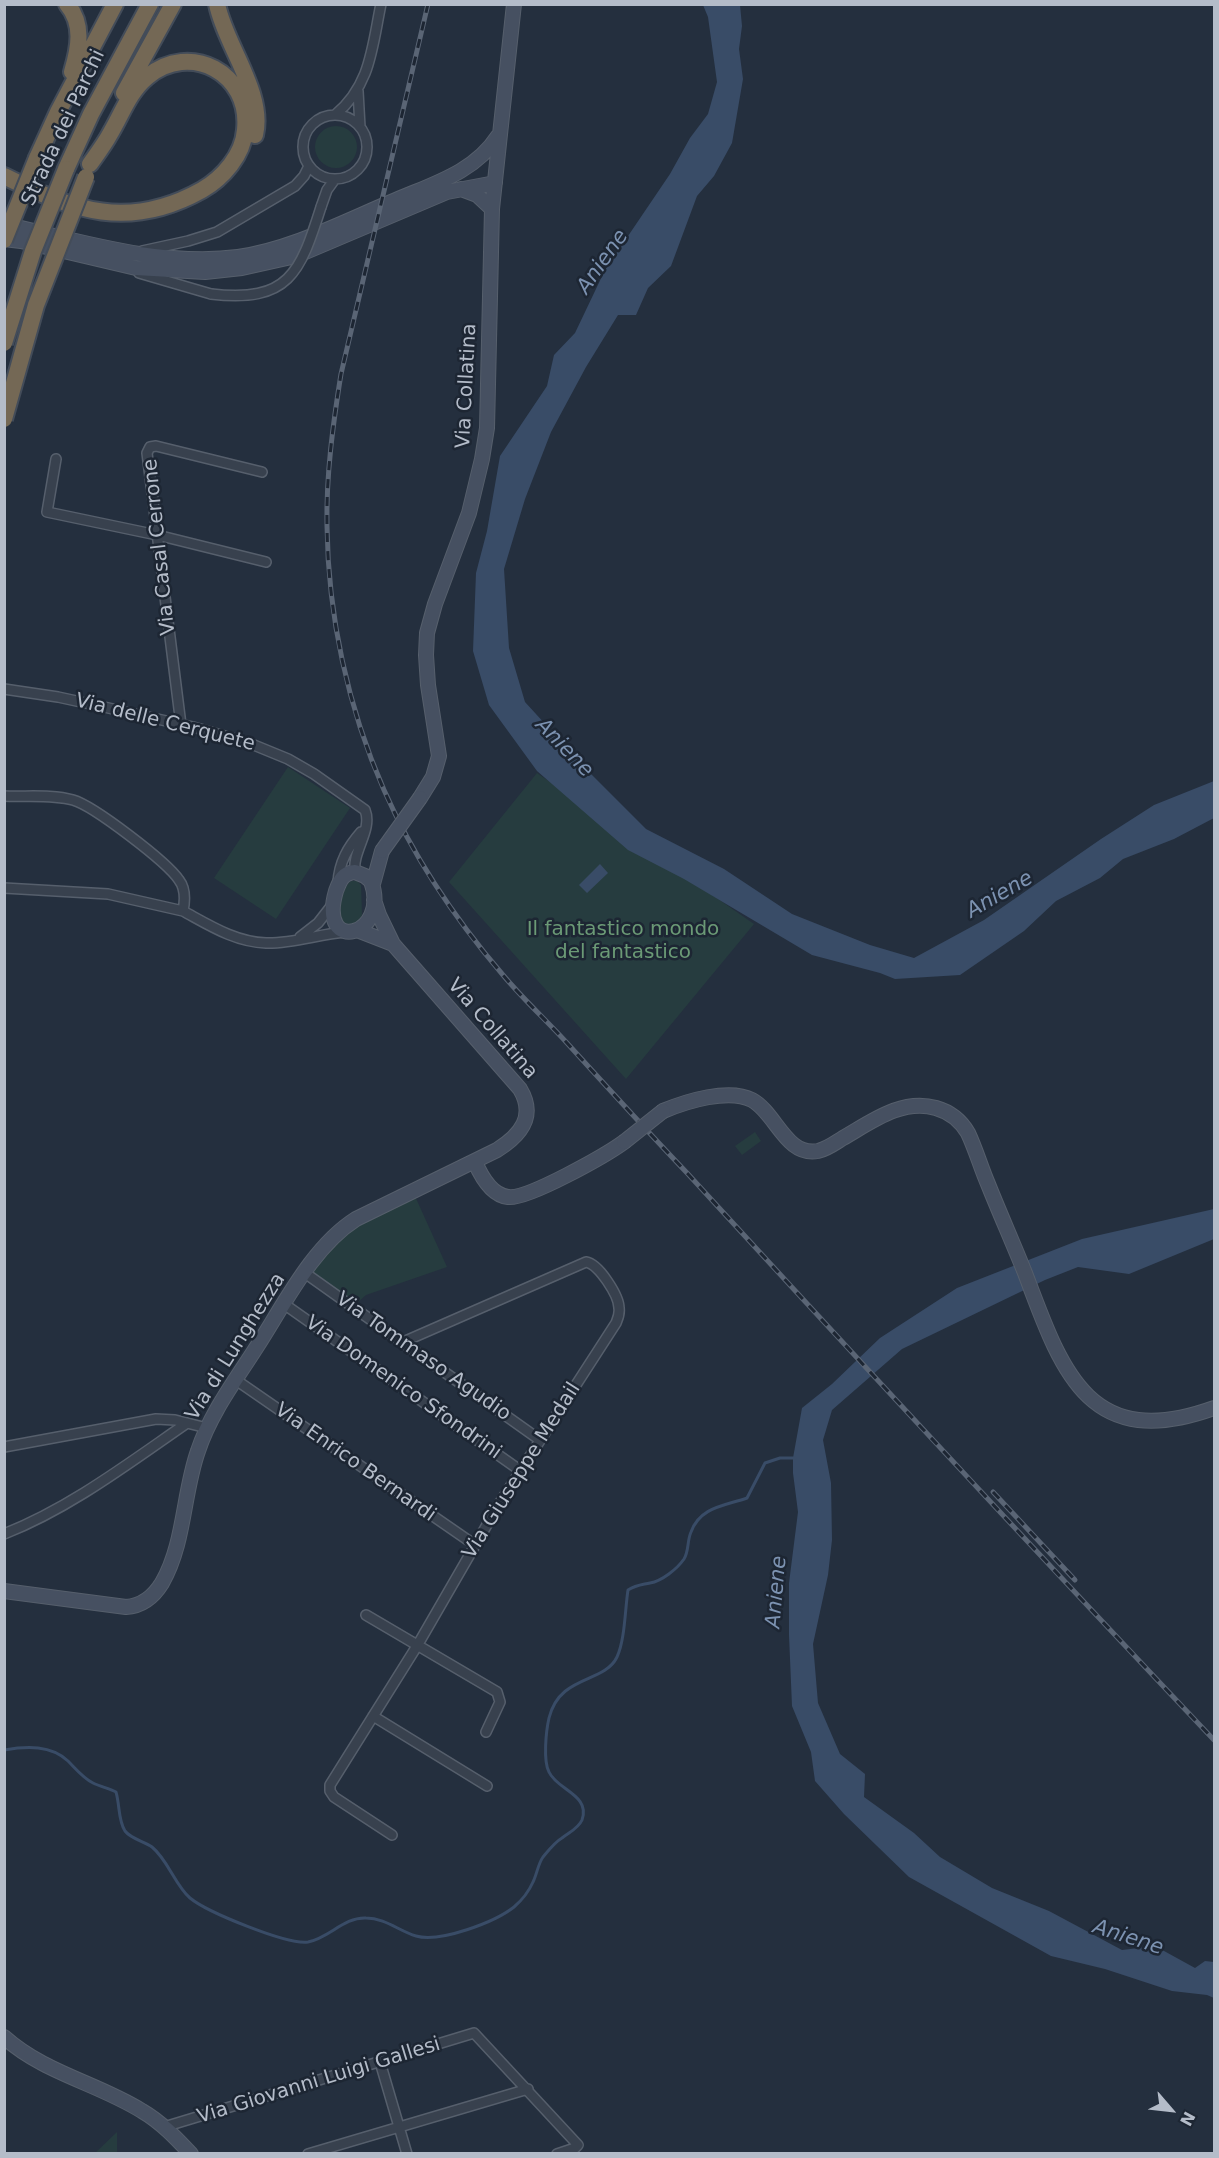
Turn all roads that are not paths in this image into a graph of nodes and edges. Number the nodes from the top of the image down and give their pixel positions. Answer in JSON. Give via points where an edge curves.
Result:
{"nodes":[{"id":1,"x":67,"y":4,"type":"edge"},
{"id":2,"x":115,"y":4,"type":"edge"},
{"id":3,"x":137,"y":4,"type":"edge"},
{"id":4,"x":150,"y":4,"type":"edge"},
{"id":5,"x":172,"y":4,"type":"edge"},
{"id":6,"x":217,"y":4,"type":"edge"},
{"id":7,"x":381,"y":4,"type":"edge"},
{"id":8,"x":513,"y":4,"type":"edge"},
{"id":9,"x":358,"y":91,"type":"junction"},
{"id":10,"x":58,"y":112,"type":"junction"},
{"id":11,"x":335,"y":115,"type":"junction"},
{"id":12,"x":360,"y":128,"type":"junction"},
{"id":13,"x":500,"y":134,"type":"junction"},
{"id":14,"x":61,"y":166,"type":"junction"},
{"id":15,"x":309,"y":166,"type":"junction"},
{"id":16,"x":88,"y":171,"type":"junction"},
{"id":17,"x":4,"y":176,"type":"edge"},
{"id":18,"x":335,"y":179,"type":"junction"},
{"id":19,"x":440,"y":181,"type":"junction"},
{"id":20,"x":495,"y":183,"type":"junction"},
{"id":21,"x":4,"y":189,"type":"edge"},
{"id":22,"x":459,"y":189,"type":"junction"},
{"id":23,"x":492,"y":209,"type":"junction"},
{"id":24,"x":4,"y":224,"type":"edge"},
{"id":25,"x":4,"y":240,"type":"edge"},
{"id":26,"x":122,"y":252,"type":"junction"},
{"id":27,"x":87,"y":257,"type":"junction"},
{"id":28,"x":4,"y":302,"type":"edge"},
{"id":29,"x":4,"y":343,"type":"edge"},
{"id":30,"x":4,"y":419,"type":"edge"},
{"id":31,"x":56,"y":459,"type":"dead end"},
{"id":32,"x":262,"y":472,"type":"dead end"},
{"id":33,"x":158,"y":535,"type":"junction"},
{"id":34,"x":266,"y":562,"type":"dead end"},
{"id":35,"x":4,"y":689,"type":"edge"},
{"id":36,"x":181,"y":725,"type":"junction"},
{"id":37,"x":4,"y":796,"type":"edge"},
{"id":38,"x":367,"y":825,"type":"junction"},
{"id":39,"x":382,"y":851,"type":"junction"},
{"id":40,"x":357,"y":872,"type":"junction"},
{"id":41,"x":373,"y":884,"type":"junction"},
{"id":42,"x":338,"y":886,"type":"junction"},
{"id":43,"x":4,"y":888,"type":"edge"},
{"id":44,"x":374,"y":900,"type":"junction"},
{"id":45,"x":332,"y":905,"type":"junction"},
{"id":46,"x":183,"y":911,"type":"junction"},
{"id":47,"x":354,"y":931,"type":"junction"},
{"id":48,"x":295,"y":939,"type":"junction"},
{"id":49,"x":393,"y":944,"type":"junction"},
{"id":50,"x":475,"y":1162,"type":"junction"},
{"id":51,"x":305,"y":1273,"type":"junction"},
{"id":52,"x":284,"y":1304,"type":"junction"},
{"id":53,"x":403,"y":1342,"type":"junction"},
{"id":54,"x":236,"y":1380,"type":"junction"},
{"id":55,"x":1215,"y":1408,"type":"edge"},
{"id":56,"x":187,"y":1423,"type":"junction"},
{"id":57,"x":207,"y":1428,"type":"junction"},
{"id":58,"x":540,"y":1440,"type":"junction"},
{"id":59,"x":4,"y":1447,"type":"edge"},
{"id":60,"x":521,"y":1471,"type":"junction"},
{"id":61,"x":4,"y":1534,"type":"edge"},
{"id":62,"x":475,"y":1545,"type":"junction"},
{"id":63,"x":4,"y":1591,"type":"edge"},
{"id":64,"x":366,"y":1615,"type":"dead end"},
{"id":65,"x":417,"y":1646,"type":"junction"},
{"id":66,"x":374,"y":1716,"type":"junction"},
{"id":67,"x":486,"y":1732,"type":"dead end"},
{"id":68,"x":487,"y":1786,"type":"dead end"},
{"id":69,"x":392,"y":1835,"type":"dead end"},
{"id":70,"x":4,"y":2037,"type":"edge"},
{"id":71,"x":380,"y":2062,"type":"junction"},
{"id":72,"x":528,"y":2089,"type":"junction"},
{"id":73,"x":164,"y":2127,"type":"junction"},
{"id":74,"x":398,"y":2127,"type":"junction"},
{"id":75,"x":191,"y":2154,"type":"edge"},
{"id":76,"x":308,"y":2154,"type":"edge"},
{"id":77,"x":406,"y":2154,"type":"edge"},
{"id":78,"x":557,"y":2154,"type":"edge"}],
"edges":[{"from":1,"to":10,"type":"highway","via":[[79,33],[74,64]]},
{"from":2,"to":10,"type":"highway"},
{"from":3,"to":14,"type":"highway","name":"Strada dei Parchi","via":[[96,78]]},
{"from":4,"to":14,"type":"highway","name":"Strada dei Parchi"},
{"from":5,"to":16,"type":"highway","via":[[129,82]]},
{"from":6,"to":21,"type":"highway","via":[[253,99],[257,123],[245,157],[221,188],[170,216],[125,224],[70,215]]},
{"from":7,"to":9,"type":"street","via":[[370,61]]},
{"from":8,"to":13,"type":"street","name":"Via Collatina"},
{"from":9,"to":11,"type":"street"},
{"from":9,"to":12,"type":"street"},
{"from":10,"to":25,"type":"highway","bridge":true},
{"from":11,"to":12,"type":"street"},
{"from":11,"to":15,"type":"street","via":[[323,117],[306,132],[303,144]]},
{"from":12,"to":18,"type":"street","via":[[366,146],[361,165]]},
{"from":13,"to":19,"type":"street","via":[[480,158]]},
{"from":13,"to":20,"type":"street","name":"Via Collatina"},
{"from":14,"to":28,"type":"highway","name":"Strada dei Parchi","via":[[24,246]]},
{"from":14,"to":29,"type":"highway","name":"Strada dei Parchi","bridge":true},
{"from":15,"to":18,"type":"street","via":[[316,173]]},
{"from":15,"to":26,"type":"street","via":[[295,186],[217,232],[146,251]]},
{"from":16,"to":17,"type":"highway","via":[[133,92],[147,77],[167,66],[188,62],[214,68],[239,94],[246,123],[238,153],[212,184],[171,205],[131,213],[87,209]]},
{"from":16,"to":30,"type":"highway","bridge":true,"via":[[40,295]]},
{"from":18,"to":27,"type":"street","bridge":true,"via":[[296,269],[267,292],[238,297],[211,294]]},
{"from":19,"to":20,"type":"street","via":[[470,178]]},
{"from":19,"to":26,"type":"street","via":[[290,244],[238,257],[154,257]]},
{"from":20,"to":22,"type":"street"},
{"from":20,"to":23,"type":"street","name":"Via Collatina"},
{"from":22,"to":23,"type":"street","via":[[477,195]]},
{"from":22,"to":27,"type":"street","via":[[297,256],[242,268],[159,271]]},
{"from":23,"to":39,"type":"street","name":"Via Collatina","bridge":true,"via":[[487,428],[469,513],[427,633],[428,685],[439,756],[433,777]]},
{"from":24,"to":26,"type":"street"},
{"from":25,"to":27,"type":"street"},
{"from":31,"to":33,"type":"street","via":[[47,512]]},
{"from":32,"to":33,"type":"street","name":"Via Casal Cerrone","via":[[150,447],[147,458]]},
{"from":33,"to":34,"type":"street"},
{"from":33,"to":36,"type":"street","name":"Via Casal Cerrone"},
{"from":35,"to":36,"type":"street","name":"Via delle Cerquete","via":[[58,696]]},
{"from":36,"to":38,"type":"street","name":"Via delle Cerquete","via":[[249,743],[288,759],[361,806]]},
{"from":37,"to":46,"type":"street","via":[[65,798],[84,804],[178,878],[183,889]]},
{"from":38,"to":40,"type":"street","via":[[356,852]]},
{"from":38,"to":42,"type":"street","via":[[344,856]]},
{"from":39,"to":40,"type":"street","name":"Via Collatina","via":[[365,870]]},
{"from":39,"to":41,"type":"street","name":"Via Collatina"},
{"from":40,"to":41,"type":"street"},
{"from":40,"to":42,"type":"street","via":[[343,876]]},
{"from":41,"to":44,"type":"street"},
{"from":42,"to":45,"type":"street"},
{"from":43,"to":46,"type":"street","via":[[108,894]]},
{"from":44,"to":47,"type":"street","via":[[369,922]]},
{"from":44,"to":49,"type":"street","name":"Via Collatina"},
{"from":45,"to":47,"type":"street","via":[[334,922],[342,929]]},
{"from":45,"to":48,"type":"street","via":[[318,923]]},
{"from":46,"to":48,"type":"street","via":[[242,939],[266,943]]},
{"from":47,"to":48,"type":"street"},
{"from":47,"to":49,"type":"street","name":"Via Collatina"},
{"from":49,"to":50,"type":"street","name":"Via Collatina","via":[[515,1082],[526,1101],[526,1119],[518,1133]]},
{"from":50,"to":51,"type":"street","name":"Via di Lunghezza","via":[[352,1221],[327,1243]]},
{"from":50,"to":55,"type":"street","bridge":true,"via":[[493,1190],[517,1197],[624,1142],[663,1111],[717,1096],[752,1100],[793,1144],[814,1151],[827,1148],[899,1109],[918,1106],[941,1110],[959,1121],[969,1135],[1040,1314],[1071,1378],[1089,1397],[1136,1420],[1174,1420]]},
{"from":51,"to":52,"type":"street","name":"Via di Lunghezza"},
{"from":51,"to":53,"type":"street","name":"Via Tommaso Agudio"},
{"from":52,"to":54,"type":"street","name":"Via di Lunghezza"},
{"from":52,"to":60,"type":"street","name":"Via Domenico Sfondrini"},
{"from":53,"to":58,"type":"street","name":"Via Tommaso Agudio"},
{"from":53,"to":58,"type":"street","name":"Via Giuseppe Medail","via":[[583,1263],[594,1264],[617,1299],[619,1317]]},
{"from":54,"to":57,"type":"street","name":"Via di Lunghezza"},
{"from":54,"to":62,"type":"street","name":"Via Enrico Bernardi"},
{"from":56,"to":57,"type":"street"},
{"from":56,"to":59,"type":"street","via":[[156,1419]]},
{"from":56,"to":61,"type":"street","via":[[94,1486]]},
{"from":57,"to":63,"type":"street","name":"Via di Lunghezza","via":[[194,1464],[171,1561],[150,1598],[126,1607]]},
{"from":58,"to":60,"type":"street","name":"Via Giuseppe Medail"},
{"from":60,"to":62,"type":"street","name":"Via Giuseppe Medail"},
{"from":62,"to":65,"type":"street","name":"Via Giuseppe Medail"},
{"from":64,"to":65,"type":"street"},
{"from":65,"to":66,"type":"street","name":"Via Giuseppe Medail"},
{"from":65,"to":67,"type":"street","via":[[497,1692],[500,1702]]},
{"from":66,"to":68,"type":"street"},
{"from":66,"to":69,"type":"street","name":"Via Giuseppe Medail","via":[[329,1789],[334,1797]]},
{"from":70,"to":73,"type":"street","via":[[43,2064],[136,2107]]},
{"from":71,"to":72,"type":"street","name":"Via Giovanni Luigi Gallesi","via":[[474,2033]]},
{"from":71,"to":73,"type":"street","name":"Via Giovanni Luigi Gallesi"},
{"from":71,"to":74,"type":"street"},
{"from":72,"to":74,"type":"street"},
{"from":72,"to":78,"type":"street","via":[[578,2145]]},
{"from":73,"to":75,"type":"street"},
{"from":74,"to":76,"type":"street"},
{"from":74,"to":77,"type":"street"}]}
